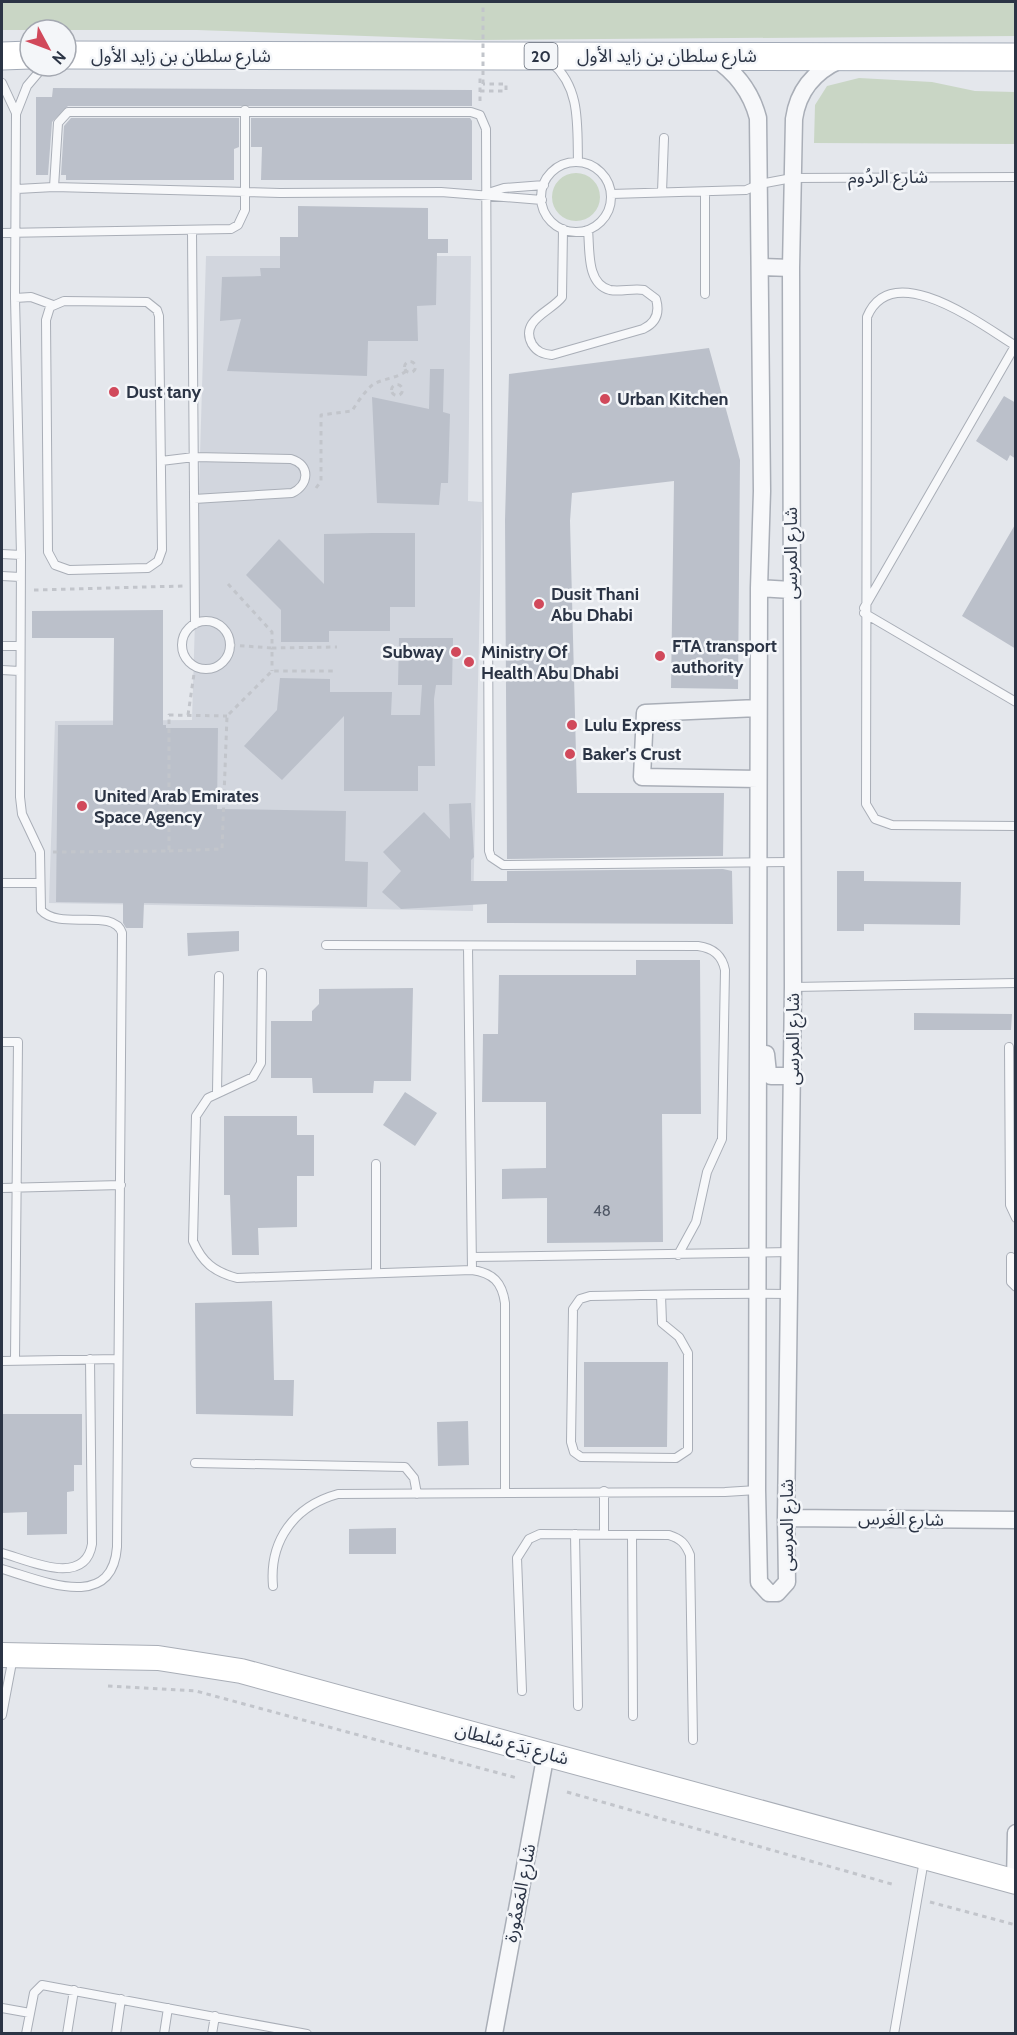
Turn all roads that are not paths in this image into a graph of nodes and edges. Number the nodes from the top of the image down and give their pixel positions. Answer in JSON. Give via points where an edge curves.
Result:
{"nodes":[{"id":1,"x":78,"y":55,"type":"edge"},
{"id":2,"x":2,"y":56,"type":"edge"},
{"id":3,"x":18,"y":56,"type":"edge"},
{"id":4,"x":541,"y":56,"type":"junction"},
{"id":5,"x":849,"y":56,"type":"junction"},
{"id":6,"x":712,"y":57,"type":"junction"},
{"id":7,"x":1016,"y":57,"type":"edge"},
{"id":8,"x":34,"y":78,"type":"edge"},
{"id":9,"x":2,"y":83,"type":"edge"},
{"id":10,"x":245,"y":110,"type":"junction"},
{"id":11,"x":16,"y":114,"type":"junction"},
{"id":12,"x":664,"y":138,"type":"dead end"},
{"id":13,"x":578,"y":162,"type":"junction"},
{"id":14,"x":1016,"y":177,"type":"edge"},
{"id":15,"x":792,"y":178,"type":"junction"},
{"id":16,"x":760,"y":184,"type":"junction"},
{"id":17,"x":544,"y":185,"type":"junction"},
{"id":18,"x":54,"y":187,"type":"junction"},
{"id":19,"x":17,"y":189,"type":"junction"},
{"id":20,"x":244,"y":192,"type":"junction"},
{"id":21,"x":662,"y":192,"type":"junction"},
{"id":22,"x":705,"y":192,"type":"junction"},
{"id":23,"x":485,"y":194,"type":"junction"},
{"id":24,"x":611,"y":194,"type":"junction"},
{"id":25,"x":542,"y":200,"type":"junction"},
{"id":26,"x":563,"y":230,"type":"junction"},
{"id":27,"x":588,"y":230,"type":"junction"},
{"id":28,"x":192,"y":232,"type":"junction"},
{"id":29,"x":2,"y":233,"type":"edge"},
{"id":30,"x":17,"y":233,"type":"junction"},
{"id":31,"x":760,"y":267,"type":"junction"},
{"id":32,"x":791,"y":268,"type":"junction"},
{"id":33,"x":705,"y":294,"type":"dead end"},
{"id":34,"x":15,"y":298,"type":"junction"},
{"id":35,"x":53,"y":305,"type":"junction"},
{"id":36,"x":1015,"y":346,"type":"edge"},
{"id":37,"x":194,"y":457,"type":"junction"},
{"id":38,"x":161,"y":461,"type":"junction"},
{"id":39,"x":762,"y":491,"type":"junction"},
{"id":40,"x":791,"y":492,"type":"junction"},
{"id":41,"x":194,"y":499,"type":"junction"},
{"id":42,"x":2,"y":554,"type":"edge"},
{"id":43,"x":21,"y":555,"type":"junction"},
{"id":44,"x":2,"y":576,"type":"edge"},
{"id":45,"x":20,"y":577,"type":"junction"},
{"id":46,"x":759,"y":588,"type":"junction"},
{"id":47,"x":791,"y":590,"type":"junction"},
{"id":48,"x":864,"y":611,"type":"junction"},
{"id":49,"x":195,"y":624,"type":"junction"},
{"id":50,"x":2,"y":646,"type":"edge"},
{"id":51,"x":19,"y":646,"type":"junction"},
{"id":52,"x":2,"y":670,"type":"edge"},
{"id":53,"x":19,"y":671,"type":"junction"},
{"id":54,"x":1016,"y":702,"type":"edge"},
{"id":55,"x":759,"y":708,"type":"junction"},
{"id":56,"x":758,"y":779,"type":"junction"},
{"id":57,"x":1016,"y":816,"type":"edge"},
{"id":58,"x":1013,"y":826,"type":"edge"},
{"id":59,"x":758,"y":862,"type":"junction"},
{"id":60,"x":791,"y":862,"type":"junction"},
{"id":61,"x":2,"y":883,"type":"edge"},
{"id":62,"x":40,"y":883,"type":"junction"},
{"id":63,"x":326,"y":945,"type":"dead end"},
{"id":64,"x":468,"y":946,"type":"junction"},
{"id":65,"x":262,"y":973,"type":"dead end"},
{"id":66,"x":219,"y":976,"type":"dead end"},
{"id":67,"x":1016,"y":983,"type":"edge"},
{"id":68,"x":793,"y":987,"type":"junction"},
{"id":69,"x":758,"y":993,"type":"junction"},
{"id":70,"x":2,"y":1042,"type":"edge"},
{"id":71,"x":1009,"y":1047,"type":"dead end"},
{"id":72,"x":793,"y":1076,"type":"junction"},
{"id":73,"x":217,"y":1092,"type":"junction"},
{"id":74,"x":376,"y":1164,"type":"dead end"},
{"id":75,"x":121,"y":1185,"type":"junction"},
{"id":76,"x":17,"y":1187,"type":"junction"},
{"id":77,"x":2,"y":1188,"type":"edge"},
{"id":78,"x":1016,"y":1218,"type":"edge"},
{"id":79,"x":759,"y":1252,"type":"junction"},
{"id":80,"x":791,"y":1252,"type":"junction"},
{"id":81,"x":678,"y":1255,"type":"junction"},
{"id":82,"x":472,"y":1257,"type":"junction"},
{"id":83,"x":1011,"y":1257,"type":"dead end"},
{"id":84,"x":472,"y":1270,"type":"junction"},
{"id":85,"x":376,"y":1272,"type":"junction"},
{"id":86,"x":1016,"y":1287,"type":"edge"},
{"id":87,"x":759,"y":1293,"type":"junction"},
{"id":88,"x":790,"y":1294,"type":"junction"},
{"id":89,"x":661,"y":1295,"type":"junction"},
{"id":90,"x":90,"y":1359,"type":"junction"},
{"id":91,"x":118,"y":1359,"type":"junction"},
{"id":92,"x":15,"y":1360,"type":"junction"},
{"id":93,"x":2,"y":1361,"type":"edge"},
{"id":94,"x":195,"y":1463,"type":"dead end"},
{"id":95,"x":757,"y":1490,"type":"junction"},
{"id":96,"x":604,"y":1491,"type":"junction"},
{"id":97,"x":505,"y":1492,"type":"junction"},
{"id":98,"x":417,"y":1494,"type":"junction"},
{"id":99,"x":786,"y":1518,"type":"junction"},
{"id":100,"x":1016,"y":1521,"type":"edge"},
{"id":101,"x":575,"y":1534,"type":"junction"},
{"id":102,"x":604,"y":1534,"type":"junction"},
{"id":103,"x":632,"y":1535,"type":"junction"},
{"id":104,"x":2,"y":1553,"type":"edge"},
{"id":105,"x":2,"y":1569,"type":"edge"},
{"id":106,"x":273,"y":1586,"type":"dead end"},
{"id":107,"x":8,"y":1655,"type":"edge"},
{"id":108,"x":522,"y":1691,"type":"dead end"},
{"id":109,"x":578,"y":1706,"type":"dead end"},
{"id":110,"x":2,"y":1715,"type":"edge"},
{"id":111,"x":633,"y":1716,"type":"dead end"},
{"id":112,"x":693,"y":1740,"type":"dead end"},
{"id":113,"x":546,"y":1753,"type":"junction"},
{"id":114,"x":1016,"y":1833,"type":"edge"},
{"id":115,"x":924,"y":1857,"type":"junction"},
{"id":116,"x":1015,"y":1882,"type":"edge"},
{"id":117,"x":74,"y":1990,"type":"junction"},
{"id":118,"x":121,"y":1998,"type":"junction"},
{"id":119,"x":2,"y":2008,"type":"edge"},
{"id":120,"x":168,"y":2008,"type":"junction"},
{"id":121,"x":30,"y":2013,"type":"junction"},
{"id":122,"x":215,"y":2016,"type":"junction"},
{"id":123,"x":262,"y":2029,"type":"edge"},
{"id":124,"x":26,"y":2034,"type":"edge"},
{"id":125,"x":67,"y":2034,"type":"edge"},
{"id":126,"x":116,"y":2034,"type":"edge"},
{"id":127,"x":164,"y":2034,"type":"edge"},
{"id":128,"x":212,"y":2034,"type":"edge"},
{"id":129,"x":307,"y":2034,"type":"edge"},
{"id":130,"x":494,"y":2034,"type":"edge"},
{"id":131,"x":894,"y":2034,"type":"edge"}],
"edges":[{"from":1,"to":4,"type":"main road","name":"شارع سلطان بن زايد الأول","number":"20"},
{"from":2,"to":3,"type":"main road"},
{"from":4,"to":6,"type":"main road","name":"شارع سلطان بن زايد الأول","number":"20"},
{"from":4,"to":13,"type":"lane","via":[[553,63],[570,85],[576,113]]},
{"from":5,"to":6,"type":"main road","name":"شارع سلطان بن زايد الأول","number":"20"},
{"from":5,"to":7,"type":"main road","name":"شارع سلطان بن زايد الأول","number":"20"},
{"from":5,"to":15,"type":"street","name":"شارع المرسى","via":[[819,72],[799,97],[794,120]]},
{"from":6,"to":16,"type":"street","name":"شارع المرسى","via":[[735,74],[755,108]]},
{"from":8,"to":11,"type":"lane"},
{"from":9,"to":11,"type":"lane"},
{"from":10,"to":18,"type":"lane","via":[[68,112],[58,123]]},
{"from":10,"to":20,"type":"lane"},
{"from":10,"to":23,"type":"lane","via":[[480,115],[486,129]]},
{"from":11,"to":19,"type":"lane"},
{"from":12,"to":21,"type":"lane"},
{"from":13,"to":17,"type":"lane","via":[[556,168]]},
{"from":13,"to":24,"type":"lane","via":[[600,171]]},
{"from":14,"to":15,"type":"lane","name":"شارع الردُوم"},
{"from":15,"to":16,"type":"lane","name":"شارع الردُوم"},
{"from":15,"to":32,"type":"street","name":"شارع المرسى"},
{"from":16,"to":22,"type":"lane","name":"شارع الردُوم","via":[[746,190]]},
{"from":16,"to":31,"type":"street","name":"شارع المرسى"},
{"from":17,"to":23,"type":"lane","via":[[504,188]]},
{"from":17,"to":25,"type":"lane"},
{"from":18,"to":19,"type":"lane"},
{"from":18,"to":20,"type":"lane"},
{"from":19,"to":30,"type":"lane"},
{"from":20,"to":23,"type":"lane"},
{"from":20,"to":28,"type":"lane","via":[[245,210],[238,225],[223,231]]},
{"from":21,"to":22,"type":"lane","name":"شارع الردُوم"},
{"from":21,"to":24,"type":"lane","name":"شارع الردُوم"},
{"from":22,"to":33,"type":"lane"},
{"from":23,"to":25,"type":"lane"},
{"from":23,"to":59,"type":"lane","via":[[489,851],[503,865]]},
{"from":24,"to":27,"type":"lane","via":[[603,219]]},
{"from":25,"to":26,"type":"lane","via":[[548,217]]},
{"from":26,"to":27,"type":"lane"},
{"from":26,"to":27,"type":"lane","via":[[562,297],[535,319],[530,332],[533,346],[552,355],[643,330],[658,314],[656,299],[644,290],[610,290],[595,279]]},
{"from":28,"to":30,"type":"lane"},
{"from":28,"to":37,"type":"lane"},
{"from":29,"to":30,"type":"lane"},
{"from":30,"to":34,"type":"lane"},
{"from":31,"to":32,"type":"street"},
{"from":31,"to":39,"type":"street","name":"شارع المرسى"},
{"from":32,"to":40,"type":"street","name":"شارع المرسى"},
{"from":34,"to":35,"type":"lane","via":[[31,297]]},
{"from":34,"to":43,"type":"lane"},
{"from":35,"to":38,"type":"lane","via":[[64,301],[141,301],[157,310]]},
{"from":35,"to":38,"type":"lane","via":[[46,321],[47,517],[48,552],[55,565],[69,570],[142,569],[158,561],[162,550]]},
{"from":36,"to":48,"type":"lane"},
{"from":36,"to":48,"type":"lane","via":[[933,297],[893,295],[870,309]]},
{"from":37,"to":38,"type":"lane"},
{"from":37,"to":41,"type":"lane"},
{"from":37,"to":41,"type":"lane","via":[[291,459],[306,470],[302,489],[292,493]]},
{"from":39,"to":40,"type":"street"},
{"from":39,"to":46,"type":"street","name":"شارع المرسى"},
{"from":40,"to":47,"type":"street","name":"شارع المرسى"},
{"from":41,"to":49,"type":"lane"},
{"from":42,"to":43,"type":"lane"},
{"from":43,"to":45,"type":"lane"},
{"from":44,"to":45,"type":"lane"},
{"from":45,"to":51,"type":"lane"},
{"from":46,"to":47,"type":"street"},
{"from":46,"to":55,"type":"street","name":"شارع المرسى"},
{"from":47,"to":60,"type":"street","name":"شارع المرسى"},
{"from":48,"to":54,"type":"lane"},
{"from":48,"to":58,"type":"lane","via":[[869,812],[892,825]]},
{"from":49,"to":49,"type":"lane","via":[[182,641],[184,656],[195,667],[219,666],[229,654],[229,637],[219,624]]},
{"from":50,"to":51,"type":"lane"},
{"from":51,"to":53,"type":"lane"},
{"from":52,"to":53,"type":"lane"},
{"from":53,"to":62,"type":"lane","via":[[20,797],[22,814],[40,852]]},
{"from":55,"to":56,"type":"street","name":"شارع المرسى"},
{"from":55,"to":56,"type":"street","via":[[645,713],[642,777]]},
{"from":56,"to":59,"type":"street","name":"شارع المرسى"},
{"from":57,"to":58,"type":"lane"},
{"from":59,"to":60,"type":"lane"},
{"from":59,"to":69,"type":"street","name":"شارع المرسى"},
{"from":60,"to":68,"type":"street","name":"شارع المرسى"},
{"from":61,"to":62,"type":"lane"},
{"from":62,"to":75,"type":"lane","via":[[39,905],[45,914],[60,919],[107,921],[117,924],[122,933]]},
{"from":63,"to":64,"type":"lane"},
{"from":64,"to":81,"type":"lane","via":[[698,946],[719,956],[725,970],[722,1139],[707,1172],[696,1222]]},
{"from":64,"to":82,"type":"lane"},
{"from":65,"to":73,"type":"lane","via":[[258,1071],[245,1082]]},
{"from":66,"to":73,"type":"lane"},
{"from":67,"to":68,"type":"lane"},
{"from":68,"to":72,"type":"street","name":"شارع المرسى"},
{"from":69,"to":72,"type":"street","via":[[767,1003],[768,1073],[775,1077]]},
{"from":69,"to":79,"type":"street","name":"شارع المرسى"},
{"from":70,"to":76,"type":"lane","via":[[18,1042]]},
{"from":71,"to":78,"type":"lane","via":[[1010,1205]]},
{"from":72,"to":80,"type":"street","name":"شارع المرسى"},
{"from":73,"to":85,"type":"lane","via":[[196,1116],[193,1241],[199,1255],[222,1274],[237,1278]]},
{"from":74,"to":85,"type":"lane"},
{"from":75,"to":76,"type":"lane"},
{"from":75,"to":91,"type":"lane"},
{"from":76,"to":77,"type":"lane"},
{"from":76,"to":92,"type":"lane"},
{"from":79,"to":80,"type":"lane"},
{"from":79,"to":81,"type":"lane"},
{"from":79,"to":87,"type":"street","name":"شارع المرسى"},
{"from":80,"to":88,"type":"street","name":"شارع المرسى"},
{"from":81,"to":82,"type":"lane"},
{"from":82,"to":84,"type":"lane"},
{"from":83,"to":86,"type":"lane","via":[[1011,1282]]},
{"from":84,"to":85,"type":"lane"},
{"from":84,"to":97,"type":"lane","via":[[496,1279],[503,1290]]},
{"from":87,"to":88,"type":"lane"},
{"from":87,"to":89,"type":"lane"},
{"from":87,"to":95,"type":"street","name":"شارع المرسى"},
{"from":88,"to":99,"type":"street","name":"شارع المرسى"},
{"from":89,"to":89,"type":"lane","via":[[584,1297],[575,1303],[571,1442],[574,1452],[581,1457],[676,1458],[688,1450],[688,1353],[679,1337],[662,1323]]},
{"from":90,"to":91,"type":"lane"},
{"from":90,"to":92,"type":"lane"},
{"from":90,"to":104,"type":"lane","via":[[92,1544],[88,1557],[78,1566],[65,1569]]},
{"from":91,"to":105,"type":"lane","via":[[117,1546],[113,1567],[98,1583],[78,1588]]},
{"from":92,"to":93,"type":"lane"},
{"from":94,"to":98,"type":"lane","via":[[398,1466],[411,1472]]},
{"from":95,"to":96,"type":"lane"},
{"from":95,"to":99,"type":"street","name":"شارع المرسى","via":[[759,1582],[769,1593],[784,1589],[787,1582]]},
{"from":96,"to":97,"type":"lane"},
{"from":96,"to":102,"type":"lane"},
{"from":97,"to":98,"type":"lane"},
{"from":98,"to":106,"type":"lane","via":[[338,1494],[304,1509],[280,1538],[273,1562]]},
{"from":99,"to":100,"type":"street","name":"شارع الغَرس"},
{"from":101,"to":102,"type":"lane"},
{"from":101,"to":108,"type":"lane","via":[[540,1534],[529,1539],[517,1558]]},
{"from":101,"to":109,"type":"lane"},
{"from":102,"to":103,"type":"lane"},
{"from":103,"to":111,"type":"lane"},
{"from":103,"to":112,"type":"lane","via":[[678,1538],[690,1555]]},
{"from":107,"to":110,"type":"lane"},
{"from":107,"to":113,"type":"street","name":"شارع بَدَع سُلطان","via":[[158,1658],[214,1665]]},
{"from":113,"to":115,"type":"street","name":"شارع بَدَع سُلطان"},
{"from":113,"to":130,"type":"street","name":"شارع المَعمُورة"},
{"from":114,"to":116,"type":"street"},
{"from":115,"to":116,"type":"street","name":"شارع بَدَع سُلطان"},
{"from":115,"to":131,"type":"lane"},
{"from":117,"to":118,"type":"lane"},
{"from":117,"to":121,"type":"lane","via":[[38,1986]]},
{"from":117,"to":125,"type":"lane"},
{"from":118,"to":120,"type":"lane"},
{"from":118,"to":126,"type":"lane"},
{"from":119,"to":121,"type":"lane"},
{"from":120,"to":122,"type":"lane"},
{"from":120,"to":127,"type":"lane"},
{"from":121,"to":124,"type":"lane"},
{"from":122,"to":123,"type":"lane"},
{"from":122,"to":128,"type":"lane"},
{"from":123,"to":129,"type":"lane"}]}
